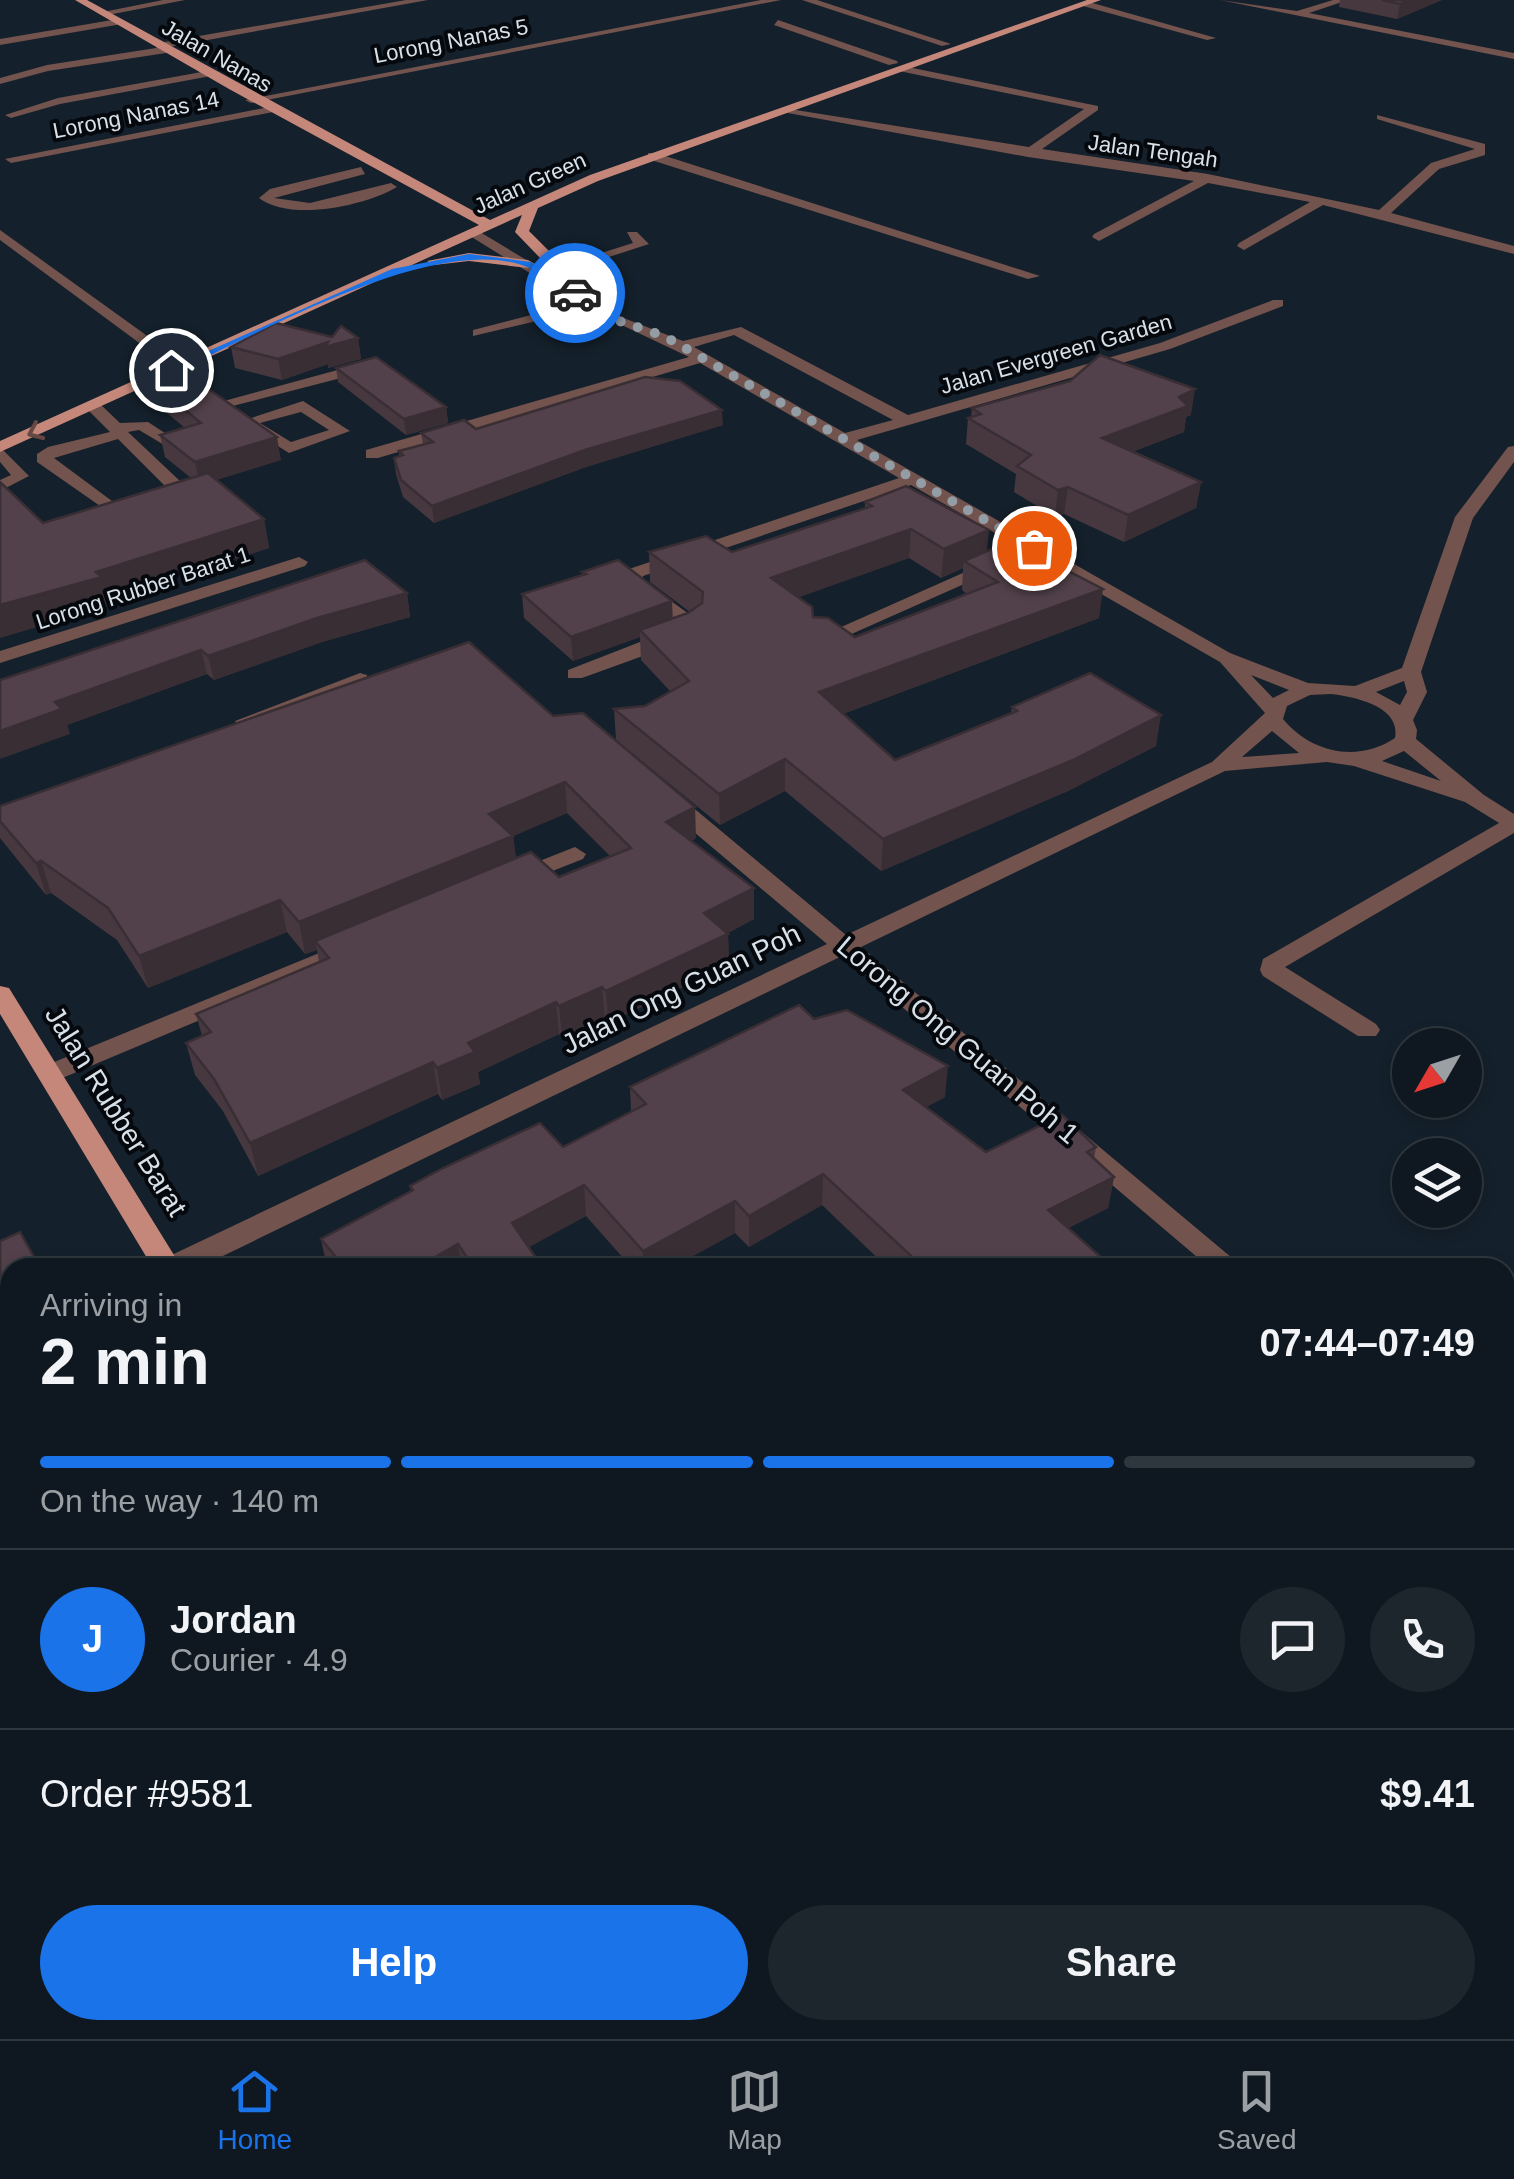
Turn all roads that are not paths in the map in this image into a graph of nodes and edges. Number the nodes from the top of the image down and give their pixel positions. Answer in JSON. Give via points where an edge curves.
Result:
{"nodes":[{"id":1,"x":180,"y":0,"type":"edge"},
{"id":2,"x":423,"y":0,"type":"edge"},
{"id":3,"x":776,"y":0,"type":"edge"},
{"id":4,"x":808,"y":0,"type":"edge"},
{"id":5,"x":880,"y":0,"type":"edge"},
{"id":6,"x":896,"y":0,"type":"edge"},
{"id":7,"x":1068,"y":0,"type":"edge"},
{"id":8,"x":1225,"y":0,"type":"edge"},
{"id":9,"x":1343,"y":0,"type":"edge"},
{"id":10,"x":86,"y":1,"type":"edge"},
{"id":11,"x":148,"y":2,"type":"edge"},
{"id":12,"x":1091,"y":2,"type":"edge"},
{"id":13,"x":102,"y":13,"type":"junction"},
{"id":14,"x":1297,"y":14,"type":"junction"},
{"id":15,"x":118,"y":22,"type":"junction"},
{"id":16,"x":778,"y":23,"type":"dead end"},
{"id":17,"x":1211,"y":38,"type":"dead end"},
{"id":18,"x":0,"y":42,"type":"edge"},
{"id":19,"x":946,"y":44,"type":"junction"},
{"id":20,"x":162,"y":48,"type":"junction"},
{"id":21,"x":1514,"y":56,"type":"edge"},
{"id":22,"x":898,"y":66,"type":"junction"},
{"id":23,"x":206,"y":74,"type":"junction"},
{"id":24,"x":0,"y":81,"type":"edge"},
{"id":25,"x":251,"y":100,"type":"junction"},
{"id":26,"x":783,"y":110,"type":"junction"},
{"id":27,"x":11,"y":114,"type":"dead end"},
{"id":28,"x":275,"y":114,"type":"junction"},
{"id":29,"x":1381,"y":116,"type":"dead end"},
{"id":30,"x":1028,"y":153,"type":"junction"},
{"id":31,"x":652,"y":156,"type":"junction"},
{"id":32,"x":11,"y":159,"type":"dead end"},
{"id":33,"x":362,"y":171,"type":"junction"},
{"id":34,"x":338,"y":176,"type":"junction"},
{"id":35,"x":1208,"y":178,"type":"junction"},
{"id":36,"x":391,"y":188,"type":"junction"},
{"id":37,"x":368,"y":192,"type":"junction"},
{"id":38,"x":1321,"y":201,"type":"junction"},
{"id":39,"x":532,"y":206,"type":"junction"},
{"id":40,"x":1382,"y":214,"type":"junction"},
{"id":41,"x":476,"y":226,"type":"junction"},
{"id":42,"x":632,"y":235,"type":"dead end"},
{"id":43,"x":1099,"y":237,"type":"dead end"},
{"id":44,"x":3,"y":238,"type":"edge"},
{"id":45,"x":1244,"y":246,"type":"dead end"},
{"id":46,"x":1514,"y":250,"type":"edge"},
{"id":47,"x":547,"y":257,"type":"junction"},
{"id":48,"x":528,"y":264,"type":"junction"},
{"id":49,"x":564,"y":267,"type":"junction"},
{"id":50,"x":395,"y":271,"type":"junction"},
{"id":51,"x":578,"y":276,"type":"dead end"},
{"id":52,"x":1034,"y":276,"type":"dead end"},
{"id":53,"x":592,"y":285,"type":"dead end"},
{"id":54,"x":592,"y":304,"type":"junction"},
{"id":55,"x":1278,"y":304,"type":"dead end"},
{"id":56,"x":478,"y":334,"type":"dead end"},
{"id":57,"x":664,"y":336,"type":"junction"},
{"id":58,"x":680,"y":346,"type":"junction"},
{"id":59,"x":701,"y":358,"type":"junction"},
{"id":60,"x":373,"y":365,"type":"edge"},
{"id":61,"x":174,"y":368,"type":"junction"},
{"id":62,"x":93,"y":406,"type":"junction"},
{"id":63,"x":907,"y":420,"type":"junction"},
{"id":64,"x":247,"y":422,"type":"junction"},
{"id":65,"x":0,"y":431,"type":"edge"},
{"id":66,"x":119,"y":431,"type":"junction"},
{"id":67,"x":844,"y":439,"type":"junction"},
{"id":68,"x":171,"y":444,"type":"edge"},
{"id":69,"x":0,"y":450,"type":"edge"},
{"id":70,"x":1514,"y":451,"type":"edge"},
{"id":71,"x":372,"y":454,"type":"dead end"},
{"id":72,"x":914,"y":479,"type":"junction"},
{"id":73,"x":0,"y":486,"type":"edge"},
{"id":74,"x":1034,"y":548,"type":"junction"},
{"id":75,"x":299,"y":562,"type":"dead end"},
{"id":76,"x":822,"y":640,"type":"edge"},
{"id":77,"x":0,"y":657,"type":"edge"},
{"id":78,"x":1223,"y":657,"type":"junction"},
{"id":79,"x":1411,"y":672,"type":"junction"},
{"id":80,"x":575,"y":674,"type":"dead end"},
{"id":81,"x":360,"y":680,"type":"edge"},
{"id":82,"x":1306,"y":689,"type":"junction"},
{"id":83,"x":1357,"y":692,"type":"junction"},
{"id":84,"x":1273,"y":715,"type":"junction"},
{"id":85,"x":1404,"y":730,"type":"junction"},
{"id":86,"x":216,"y":731,"type":"edge"},
{"id":87,"x":1331,"y":757,"type":"junction"},
{"id":88,"x":1356,"y":759,"type":"junction"},
{"id":89,"x":1218,"y":766,"type":"junction"},
{"id":90,"x":653,"y":785,"type":"edge"},
{"id":91,"x":1476,"y":800,"type":"junction"},
{"id":92,"x":1514,"y":824,"type":"edge"},
{"id":93,"x":576,"y":854,"type":"dead end"},
{"id":94,"x":485,"y":892,"type":"edge"},
{"id":95,"x":376,"y":937,"type":"edge"},
{"id":96,"x":844,"y":944,"type":"junction"},
{"id":97,"x":0,"y":994,"type":"edge"},
{"id":98,"x":1367,"y":1030,"type":"dead end"},
{"id":99,"x":51,"y":1073,"type":"junction"},
{"id":100,"x":163,"y":1258,"type":"edge"},
{"id":101,"x":190,"y":1258,"type":"edge"},
{"id":102,"x":1218,"y":1258,"type":"edge"}],
"edges":[{"from":1,"to":11,"type":"street"},
{"from":2,"to":20,"type":"street"},
{"from":3,"to":25,"type":"street","name":"Lorong Nanas 5"},
{"from":4,"to":19,"type":"street"},
{"from":5,"to":6,"type":"street"},
{"from":7,"to":19,"type":"main road","name":"Jalan Green"},
{"from":8,"to":14,"type":"street"},
{"from":9,"to":14,"type":"street"},
{"from":10,"to":13,"type":"main road","name":"Jalan Nanas"},
{"from":11,"to":13,"type":"street"},
{"from":12,"to":17,"type":"street"},
{"from":12,"to":22,"type":"main road","name":"Jalan Green"},
{"from":13,"to":15,"type":"main road","name":"Jalan Nanas"},
{"from":14,"to":21,"type":"street"},
{"from":15,"to":18,"type":"street"},
{"from":15,"to":20,"type":"main road","name":"Jalan Nanas"},
{"from":16,"to":22,"type":"street"},
{"from":19,"to":22,"type":"main road","name":"Jalan Green"},
{"from":20,"to":23,"type":"main road","name":"Jalan Nanas"},
{"from":20,"to":24,"type":"street"},
{"from":22,"to":26,"type":"main road","name":"Jalan Green"},
{"from":22,"to":30,"type":"street","via":[[1094,108]]},
{"from":22,"to":41,"type":"main road","name":"Jalan Green","via":[[632,152]]},
{"from":23,"to":25,"type":"main road","name":"Jalan Nanas"},
{"from":23,"to":27,"type":"street"},
{"from":25,"to":28,"type":"main road","name":"Jalan Nanas"},
{"from":26,"to":30,"type":"street","name":"Jalan Tengah"},
{"from":26,"to":31,"type":"main road","name":"Jalan Green"},
{"from":28,"to":32,"type":"street","name":"Lorong Nanas 14"},
{"from":28,"to":33,"type":"main road","name":"Jalan Nanas"},
{"from":28,"to":41,"type":"main road","name":"Jalan Nanas","via":[[334,140]]},
{"from":29,"to":40,"type":"street","via":[[1481,148],[1435,166]]},
{"from":30,"to":35,"type":"street","name":"Jalan Tengah"},
{"from":31,"to":39,"type":"main road","name":"Jalan Green"},
{"from":31,"to":52,"type":"street"},
{"from":33,"to":34,"type":"street"},
{"from":33,"to":36,"type":"main road","name":"Jalan Nanas"},
{"from":34,"to":37,"type":"street"},
{"from":34,"to":37,"type":"street","via":[[265,198],[290,210]]},
{"from":35,"to":38,"type":"street","name":"Jalan Tengah"},
{"from":35,"to":43,"type":"street"},
{"from":36,"to":37,"type":"street"},
{"from":36,"to":41,"type":"main road","name":"Jalan Nanas"},
{"from":38,"to":40,"type":"street","name":"Jalan Tengah"},
{"from":38,"to":45,"type":"street"},
{"from":39,"to":41,"type":"main road","name":"Jalan Green"},
{"from":39,"to":47,"type":"main road","via":[[522,232]]},
{"from":40,"to":46,"type":"street","name":"Jalan Tengah"},
{"from":41,"to":47,"type":"street"},
{"from":41,"to":48,"type":"street"},
{"from":41,"to":50,"type":"main road","name":"Jalan Green"},
{"from":41,"to":61,"type":"main road","name":"Jalan Green"},
{"from":42,"to":49,"type":"street","via":[[642,244]]},
{"from":44,"to":61,"type":"street"},
{"from":47,"to":49,"type":"street"},
{"from":48,"to":50,"type":"main road","via":[[469,257]]},
{"from":48,"to":54,"type":"street"},
{"from":49,"to":51,"type":"street"},
{"from":50,"to":61,"type":"main road","name":"Jalan Green"},
{"from":53,"to":57,"type":"street"},
{"from":54,"to":56,"type":"street"},
{"from":54,"to":57,"type":"street"},
{"from":55,"to":63,"type":"street","name":"Jalan Evergreen Garden","via":[[1164,346]]},
{"from":57,"to":58,"type":"street"},
{"from":58,"to":59,"type":"street"},
{"from":58,"to":63,"type":"street","via":[[736,330]]},
{"from":59,"to":67,"type":"street"},
{"from":59,"to":71,"type":"street"},
{"from":60,"to":64,"type":"street","via":[[215,400]]},
{"from":61,"to":62,"type":"main road","name":"Jalan Green"},
{"from":61,"to":65,"type":"main road","name":"Jalan Green"},
{"from":62,"to":66,"type":"street"},
{"from":62,"to":69,"type":"main road","name":"Jalan Green","one_way":true},
{"from":63,"to":67,"type":"street","name":"Jalan Evergreen Garden"},
{"from":64,"to":64,"type":"street","via":[[290,448],[342,432],[303,406]]},
{"from":66,"to":66,"type":"street","via":[[175,486],[175,492],[113,510],[43,458]]},
{"from":66,"to":68,"type":"street","via":[[142,425]]},
{"from":67,"to":72,"type":"street"},
{"from":69,"to":73,"type":"street","via":[[21,476]]},
{"from":70,"to":79,"type":"street","via":[[1464,517]]},
{"from":72,"to":74,"type":"street"},
{"from":72,"to":80,"type":"street","via":[[635,574],[632,582],[693,626]]},
{"from":74,"to":76,"type":"street"},
{"from":74,"to":78,"type":"street"},
{"from":75,"to":77,"type":"street","name":"Lorong Rubber Barat 1"},
{"from":78,"to":82,"type":"street"},
{"from":78,"to":84,"type":"street"},
{"from":79,"to":83,"type":"street"},
{"from":79,"to":85,"type":"street","via":[[1417,692]]},
{"from":81,"to":86,"type":"street"},
{"from":82,"to":83,"type":"street"},
{"from":82,"to":84,"type":"street","name":"Jalan Ong Guan Poh","via":[[1290,694]]},
{"from":83,"to":85,"type":"street","via":[[1392,708]]},
{"from":84,"to":87,"type":"street","via":[[1289,739]]},
{"from":84,"to":89,"type":"street","name":"Jalan Ong Guan Poh"},
{"from":85,"to":88,"type":"street","via":[[1394,751]]},
{"from":85,"to":91,"type":"street"},
{"from":87,"to":88,"type":"street"},
{"from":87,"to":89,"type":"street","name":"Jalan Ong Guan Poh"},
{"from":88,"to":91,"type":"street"},
{"from":89,"to":96,"type":"street","name":"Jalan Ong Guan Poh"},
{"from":90,"to":96,"type":"street","name":"Lorong Ong Guan Poh 1"},
{"from":91,"to":92,"type":"street"},
{"from":92,"to":98,"type":"street","via":[[1275,959],[1272,970]]},
{"from":93,"to":94,"type":"street"},
{"from":95,"to":99,"type":"street"},
{"from":96,"to":101,"type":"street","name":"Jalan Ong Guan Poh"},
{"from":96,"to":102,"type":"street","name":"Lorong Ong Guan Poh 1"},
{"from":97,"to":99,"type":"main road","name":"Jalan Rubber Barat"},
{"from":99,"to":100,"type":"main road","name":"Jalan Rubber Barat"}]}
